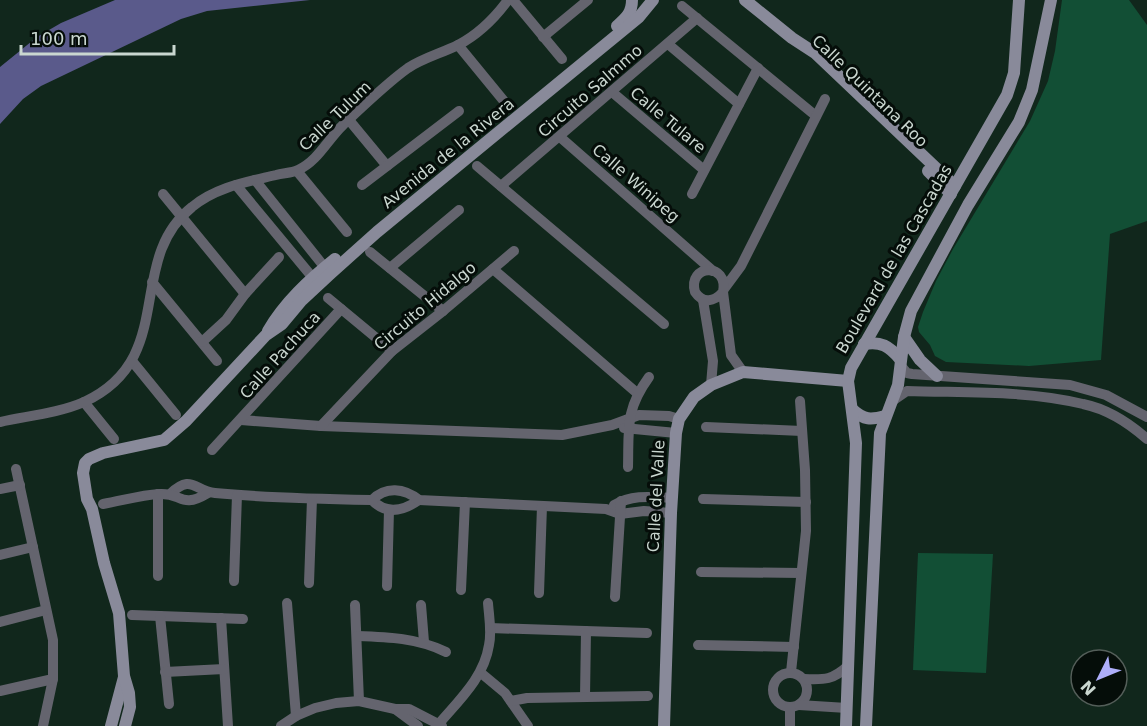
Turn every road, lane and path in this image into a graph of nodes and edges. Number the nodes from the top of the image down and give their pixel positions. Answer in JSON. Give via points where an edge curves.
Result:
{"nodes":[{"id":1,"x":508,"y":0,"type":"edge"},
{"id":2,"x":513,"y":0,"type":"edge"},
{"id":3,"x":588,"y":0,"type":"edge"},
{"id":4,"x":632,"y":0,"type":"edge"},
{"id":5,"x":653,"y":0,"type":"edge"},
{"id":6,"x":745,"y":0,"type":"edge"},
{"id":7,"x":1019,"y":0,"type":"edge"},
{"id":8,"x":1051,"y":0,"type":"edge"},
{"id":9,"x":682,"y":6,"type":"dead end"},
{"id":10,"x":697,"y":18,"type":"junction"},
{"id":11,"x":543,"y":37,"type":"junction"},
{"id":12,"x":668,"y":44,"type":"junction"},
{"id":13,"x":458,"y":45,"type":"junction"},
{"id":14,"x":562,"y":60,"type":"dead end"},
{"id":15,"x":579,"y":63,"type":"junction"},
{"id":16,"x":758,"y":68,"type":"junction"},
{"id":17,"x":612,"y":92,"type":"junction"},
{"id":18,"x":825,"y":99,"type":"dead end"},
{"id":19,"x":739,"y":104,"type":"junction"},
{"id":20,"x":508,"y":106,"type":"dead end"},
{"id":21,"x":459,"y":111,"type":"dead end"},
{"id":22,"x":816,"y":116,"type":"junction"},
{"id":23,"x":349,"y":120,"type":"junction"},
{"id":24,"x":560,"y":137,"type":"junction"},
{"id":25,"x":387,"y":166,"type":"junction"},
{"id":26,"x":477,"y":166,"type":"dead end"},
{"id":27,"x":704,"y":170,"type":"junction"},
{"id":28,"x":297,"y":171,"type":"junction"},
{"id":29,"x":255,"y":180,"type":"junction"},
{"id":30,"x":236,"y":185,"type":"junction"},
{"id":31,"x":362,"y":185,"type":"dead end"},
{"id":32,"x":501,"y":186,"type":"junction"},
{"id":33,"x":953,"y":190,"type":"junction"},
{"id":34,"x":163,"y":194,"type":"dead end"},
{"id":35,"x":692,"y":194,"type":"dead end"},
{"id":36,"x":459,"y":210,"type":"dead end"},
{"id":37,"x":182,"y":217,"type":"junction"},
{"id":38,"x":347,"y":232,"type":"dead end"},
{"id":39,"x":297,"y":234,"type":"junction"},
{"id":40,"x":284,"y":244,"type":"junction"},
{"id":41,"x":514,"y":251,"type":"dead end"},
{"id":42,"x":692,"y":251,"type":"junction"},
{"id":43,"x":370,"y":252,"type":"dead end"},
{"id":44,"x":279,"y":257,"type":"dead end"},
{"id":45,"x":741,"y":266,"type":"junction"},
{"id":46,"x":390,"y":268,"type":"junction"},
{"id":47,"x":493,"y":269,"type":"junction"},
{"id":48,"x":327,"y":271,"type":"junction"},
{"id":49,"x":715,"y":272,"type":"junction"},
{"id":50,"x":696,"y":276,"type":"junction"},
{"id":51,"x":315,"y":281,"type":"junction"},
{"id":52,"x":152,"y":282,"type":"junction"},
{"id":53,"x":723,"y":290,"type":"junction"},
{"id":54,"x":245,"y":294,"type":"junction"},
{"id":55,"x":328,"y":298,"type":"dead end"},
{"id":56,"x":703,"y":300,"type":"junction"},
{"id":57,"x":341,"y":309,"type":"junction"},
{"id":58,"x":443,"y":311,"type":"junction"},
{"id":59,"x":664,"y":324,"type":"dead end"},
{"id":60,"x":904,"y":337,"type":"junction"},
{"id":61,"x":202,"y":342,"type":"junction"},
{"id":62,"x":864,"y":344,"type":"junction"},
{"id":63,"x":392,"y":351,"type":"junction"},
{"id":64,"x":731,"y":355,"type":"junction"},
{"id":65,"x":132,"y":361,"type":"junction"},
{"id":66,"x":217,"y":361,"type":"dead end"},
{"id":67,"x":713,"y":361,"type":"junction"},
{"id":68,"x":901,"y":363,"type":"junction"},
{"id":69,"x":743,"y":372,"type":"junction"},
{"id":70,"x":937,"y":376,"type":"junction"},
{"id":71,"x":649,"y":377,"type":"dead end"},
{"id":72,"x":848,"y":381,"type":"junction"},
{"id":73,"x":711,"y":386,"type":"junction"},
{"id":74,"x":637,"y":393,"type":"junction"},
{"id":75,"x":800,"y":401,"type":"dead end"},
{"id":76,"x":84,"y":402,"type":"junction"},
{"id":77,"x":891,"y":403,"type":"junction"},
{"id":78,"x":853,"y":410,"type":"junction"},
{"id":79,"x":885,"y":416,"type":"junction"},
{"id":80,"x":1147,"y":417,"type":"edge"},
{"id":81,"x":181,"y":418,"type":"junction"},
{"id":82,"x":679,"y":419,"type":"junction"},
{"id":83,"x":240,"y":420,"type":"junction"},
{"id":84,"x":0,"y":422,"type":"edge"},
{"id":85,"x":629,"y":424,"type":"junction"},
{"id":86,"x":321,"y":426,"type":"junction"},
{"id":87,"x":706,"y":427,"type":"dead end"},
{"id":88,"x":802,"y":430,"type":"junction"},
{"id":89,"x":676,"y":433,"type":"junction"},
{"id":90,"x":114,"y":439,"type":"dead end"},
{"id":91,"x":1147,"y":440,"type":"edge"},
{"id":92,"x":212,"y":450,"type":"dead end"},
{"id":93,"x":627,"y":467,"type":"dead end"},
{"id":94,"x":16,"y":469,"type":"dead end"},
{"id":95,"x":20,"y":485,"type":"junction"},
{"id":96,"x":0,"y":489,"type":"edge"},
{"id":97,"x":208,"y":493,"type":"junction"},
{"id":98,"x":164,"y":494,"type":"junction"},
{"id":99,"x":237,"y":495,"type":"junction"},
{"id":100,"x":672,"y":498,"type":"junction"},
{"id":101,"x":312,"y":499,"type":"junction"},
{"id":102,"x":703,"y":499,"type":"dead end"},
{"id":103,"x":372,"y":500,"type":"junction"},
{"id":104,"x":419,"y":500,"type":"junction"},
{"id":105,"x":621,"y":501,"type":"junction"},
{"id":106,"x":465,"y":502,"type":"junction"},
{"id":107,"x":806,"y":502,"type":"junction"},
{"id":108,"x":542,"y":506,"type":"junction"},
{"id":109,"x":98,"y":507,"type":"junction"},
{"id":110,"x":606,"y":509,"type":"junction"},
{"id":111,"x":389,"y":510,"type":"junction"},
{"id":112,"x":671,"y":513,"type":"junction"},
{"id":113,"x":620,"y":514,"type":"junction"},
{"id":114,"x":33,"y":547,"type":"junction"},
{"id":115,"x":0,"y":555,"type":"edge"},
{"id":116,"x":701,"y":572,"type":"dead end"},
{"id":117,"x":801,"y":573,"type":"junction"},
{"id":118,"x":158,"y":576,"type":"dead end"},
{"id":119,"x":234,"y":581,"type":"dead end"},
{"id":120,"x":309,"y":583,"type":"dead end"},
{"id":121,"x":387,"y":586,"type":"dead end"},
{"id":122,"x":461,"y":590,"type":"dead end"},
{"id":123,"x":539,"y":593,"type":"dead end"},
{"id":124,"x":615,"y":597,"type":"dead end"},
{"id":125,"x":288,"y":603,"type":"dead end"},
{"id":126,"x":488,"y":603,"type":"dead end"},
{"id":127,"x":355,"y":605,"type":"dead end"},
{"id":128,"x":421,"y":605,"type":"dead end"},
{"id":129,"x":46,"y":610,"type":"junction"},
{"id":130,"x":132,"y":615,"type":"dead end"},
{"id":131,"x":160,"y":616,"type":"junction"},
{"id":132,"x":221,"y":618,"type":"junction"},
{"id":133,"x":243,"y":619,"type":"dead end"},
{"id":134,"x":0,"y":622,"type":"edge"},
{"id":135,"x":490,"y":628,"type":"junction"},
{"id":136,"x":585,"y":631,"type":"junction"},
{"id":137,"x":647,"y":633,"type":"dead end"},
{"id":138,"x":357,"y":636,"type":"junction"},
{"id":139,"x":424,"y":642,"type":"junction"},
{"id":140,"x":698,"y":645,"type":"dead end"},
{"id":141,"x":794,"y":647,"type":"junction"},
{"id":142,"x":446,"y":652,"type":"dead end"},
{"id":143,"x":849,"y":664,"type":"junction"},
{"id":144,"x":224,"y":669,"type":"junction"},
{"id":145,"x":165,"y":672,"type":"junction"},
{"id":146,"x":791,"y":672,"type":"junction"},
{"id":147,"x":481,"y":674,"type":"junction"},
{"id":148,"x":124,"y":676,"type":"junction"},
{"id":149,"x":53,"y":679,"type":"junction"},
{"id":150,"x":804,"y":679,"type":"junction"},
{"id":151,"x":0,"y":691,"type":"edge"},
{"id":152,"x":648,"y":696,"type":"dead end"},
{"id":153,"x":585,"y":697,"type":"junction"},
{"id":154,"x":359,"y":701,"type":"junction"},
{"id":155,"x":511,"y":701,"type":"junction"},
{"id":156,"x":169,"y":704,"type":"dead end"},
{"id":157,"x":794,"y":706,"type":"junction"},
{"id":158,"x":846,"y":708,"type":"junction"},
{"id":159,"x":395,"y":709,"type":"junction"},
{"id":160,"x":296,"y":716,"type":"junction"},
{"id":161,"x":108,"y":724,"type":"edge"},
{"id":162,"x":126,"y":724,"type":"edge"},
{"id":163,"x":440,"y":725,"type":"edge"},
{"id":164,"x":43,"y":726,"type":"edge"},
{"id":165,"x":228,"y":726,"type":"edge"},
{"id":166,"x":281,"y":726,"type":"edge"},
{"id":167,"x":418,"y":726,"type":"edge"},
{"id":168,"x":528,"y":726,"type":"edge"},
{"id":169,"x":664,"y":726,"type":"edge"},
{"id":170,"x":790,"y":726,"type":"edge"},
{"id":171,"x":846,"y":726,"type":"edge"},
{"id":172,"x":866,"y":726,"type":"edge"}],
"edges":[{"from":1,"to":13,"type":"street","name":"Calle Tulum","via":[[484,29]]},
{"from":2,"to":11,"type":"street"},
{"from":3,"to":11,"type":"street"},
{"from":4,"to":15,"type":"street","name":"Avenida de la Rivera","via":[[628,16]]},
{"from":5,"to":15,"type":"street","name":"Avenida de la Rivera","via":[[639,17]]},
{"from":6,"to":33,"type":"street","name":"Calle Quintana Roo","via":[[823,60]]},
{"from":7,"to":33,"type":"street","name":"Boulevard de las Cascadas","via":[[1014,73],[1007,96]]},
{"from":8,"to":60,"type":"street","via":[[1032,90],[1019,122],[968,205],[911,311]]},
{"from":9,"to":10,"type":"street"},
{"from":10,"to":12,"type":"street","name":"Circuito Salmmo"},
{"from":10,"to":16,"type":"street"},
{"from":11,"to":14,"type":"street"},
{"from":12,"to":17,"type":"street","name":"Circuito Salmmo"},
{"from":12,"to":19,"type":"street"},
{"from":13,"to":20,"type":"street"},
{"from":13,"to":23,"type":"street","name":"Calle Tulum","via":[[408,68]]},
{"from":15,"to":48,"type":"street","name":"Avenida de la Rivera"},
{"from":16,"to":19,"type":"street"},
{"from":16,"to":22,"type":"street"},
{"from":17,"to":24,"type":"street","name":"Circuito Salmmo"},
{"from":17,"to":27,"type":"street","name":"Calle Tulare"},
{"from":18,"to":22,"type":"street"},
{"from":19,"to":27,"type":"street"},
{"from":21,"to":25,"type":"street"},
{"from":22,"to":45,"type":"street"},
{"from":23,"to":25,"type":"street"},
{"from":23,"to":28,"type":"street","name":"Calle Tulum","via":[[310,163]]},
{"from":24,"to":32,"type":"street","name":"Circuito Salmmo"},
{"from":24,"to":42,"type":"street","name":"Calle Winipeg"},
{"from":25,"to":31,"type":"street"},
{"from":26,"to":32,"type":"street"},
{"from":27,"to":35,"type":"street"},
{"from":28,"to":29,"type":"street","name":"Calle Tulum"},
{"from":28,"to":38,"type":"street"},
{"from":29,"to":30,"type":"street","name":"Calle Tulum"},
{"from":29,"to":39,"type":"street"},
{"from":30,"to":37,"type":"street","name":"Calle Tulum","via":[[212,194]]},
{"from":30,"to":40,"type":"street"},
{"from":32,"to":59,"type":"street"},
{"from":33,"to":62,"type":"street","name":"Boulevard de las Cascadas"},
{"from":34,"to":37,"type":"street"},
{"from":36,"to":46,"type":"street"},
{"from":37,"to":52,"type":"street","name":"Calle Tulum","via":[[160,253]]},
{"from":37,"to":54,"type":"street"},
{"from":39,"to":40,"type":"street"},
{"from":39,"to":48,"type":"street"},
{"from":40,"to":51,"type":"street"},
{"from":41,"to":47,"type":"street"},
{"from":42,"to":49,"type":"street","name":"Calle Winipeg"},
{"from":42,"to":50,"type":"street"},
{"from":43,"to":46,"type":"street"},
{"from":44,"to":54,"type":"street"},
{"from":45,"to":49,"type":"street"},
{"from":45,"to":53,"type":"street"},
{"from":46,"to":58,"type":"street"},
{"from":47,"to":58,"type":"street","name":"Circuito Hidalgo"},
{"from":47,"to":74,"type":"street","name":"Circuito Hidalgo"},
{"from":48,"to":51,"type":"street","name":"Avenida de la Rivera"},
{"from":49,"to":50,"type":"street","via":[[704,271]]},
{"from":49,"to":53,"type":"street","via":[[724,283]]},
{"from":50,"to":56,"type":"street","via":[[693,287]]},
{"from":51,"to":81,"type":"street","name":"Avenida de la Rivera","via":[[285,306],[266,335]]},
{"from":52,"to":61,"type":"street"},
{"from":52,"to":65,"type":"street","name":"Calle Tulum","via":[[146,328]]},
{"from":53,"to":56,"type":"street","via":[[718,298]]},
{"from":53,"to":64,"type":"street"},
{"from":54,"to":61,"type":"street","via":[[226,320]]},
{"from":55,"to":57,"type":"street"},
{"from":56,"to":67,"type":"street"},
{"from":57,"to":63,"type":"street"},
{"from":57,"to":83,"type":"street","name":"Calle Pachuca"},
{"from":58,"to":63,"type":"street","name":"Circuito Hidalgo"},
{"from":60,"to":68,"type":"street"},
{"from":60,"to":70,"type":"street"},
{"from":61,"to":66,"type":"street"},
{"from":62,"to":68,"type":"street","via":[[883,344]]},
{"from":62,"to":72,"type":"street","name":"Boulevard de las Cascadas"},
{"from":63,"to":86,"type":"street","name":"Circuito Hidalgo"},
{"from":64,"to":67,"type":"street"},
{"from":64,"to":69,"type":"street"},
{"from":65,"to":76,"type":"street","name":"Calle Tulum","via":[[119,377]]},
{"from":65,"to":81,"type":"street"},
{"from":67,"to":73,"type":"street"},
{"from":68,"to":70,"type":"street","via":[[907,373]]},
{"from":68,"to":77,"type":"street"},
{"from":69,"to":72,"type":"street","name":"Calle del Valle"},
{"from":69,"to":73,"type":"street","name":"Calle del Valle"},
{"from":70,"to":80,"type":"street","via":[[1070,385],[1106,395]]},
{"from":71,"to":74,"type":"street"},
{"from":72,"to":78,"type":"street","name":"Boulevard de las Cascadas"},
{"from":73,"to":82,"type":"street","name":"Calle del Valle","via":[[694,397]]},
{"from":74,"to":85,"type":"street"},
{"from":75,"to":88,"type":"street"},
{"from":76,"to":84,"type":"street","name":"Calle Tulum"},
{"from":76,"to":90,"type":"street"},
{"from":77,"to":79,"type":"street"},
{"from":77,"to":91,"type":"street","via":[[907,391],[1045,398],[1085,404],[1119,418]]},
{"from":78,"to":79,"type":"street","via":[[869,420]]},
{"from":78,"to":143,"type":"street","name":"Boulevard de las Cascadas","via":[[856,443]]},
{"from":79,"to":172,"type":"street","via":[[880,433]]},
{"from":81,"to":109,"type":"street","name":"Avenida de la Rivera","via":[[164,441],[103,453],[85,463],[87,499]]},
{"from":82,"to":85,"type":"street","via":[[639,416]]},
{"from":82,"to":89,"type":"street","name":"Calle del Valle"},
{"from":83,"to":86,"type":"street"},
{"from":83,"to":92,"type":"street","name":"Calle Pachuca"},
{"from":85,"to":86,"type":"street","via":[[562,435]]},
{"from":85,"to":89,"type":"street"},
{"from":85,"to":93,"type":"street"},
{"from":87,"to":88,"type":"street"},
{"from":88,"to":107,"type":"street"},
{"from":89,"to":100,"type":"street","name":"Calle del Valle"},
{"from":94,"to":95,"type":"street"},
{"from":95,"to":96,"type":"street"},
{"from":95,"to":114,"type":"street"},
{"from":97,"to":98,"type":"street","via":[[192,500]]},
{"from":97,"to":98,"type":"street","via":[[188,483]]},
{"from":97,"to":99,"type":"street"},
{"from":98,"to":109,"type":"street"},
{"from":98,"to":118,"type":"street"},
{"from":99,"to":101,"type":"street"},
{"from":99,"to":119,"type":"street"},
{"from":100,"to":105,"type":"street","via":[[642,496]]},
{"from":100,"to":112,"type":"street","name":"Calle del Valle"},
{"from":101,"to":103,"type":"street"},
{"from":101,"to":120,"type":"street"},
{"from":102,"to":107,"type":"street"},
{"from":103,"to":104,"type":"street","via":[[392,489]]},
{"from":103,"to":111,"type":"street"},
{"from":104,"to":106,"type":"street"},
{"from":104,"to":111,"type":"street","via":[[405,509]]},
{"from":105,"to":110,"type":"street"},
{"from":105,"to":113,"type":"street"},
{"from":106,"to":108,"type":"street"},
{"from":106,"to":122,"type":"street"},
{"from":107,"to":117,"type":"street"},
{"from":108,"to":110,"type":"street"},
{"from":108,"to":123,"type":"street"},
{"from":109,"to":148,"type":"street","name":"Avenida de la Rivera","via":[[104,563],[119,613]]},
{"from":110,"to":113,"type":"street"},
{"from":111,"to":121,"type":"street"},
{"from":112,"to":113,"type":"street"},
{"from":112,"to":169,"type":"street","name":"Calle del Valle"},
{"from":113,"to":124,"type":"street"},
{"from":114,"to":115,"type":"street"},
{"from":114,"to":129,"type":"street"},
{"from":116,"to":117,"type":"street"},
{"from":117,"to":141,"type":"street"},
{"from":125,"to":160,"type":"street"},
{"from":126,"to":135,"type":"street"},
{"from":127,"to":138,"type":"street"},
{"from":128,"to":139,"type":"street"},
{"from":129,"to":134,"type":"street"},
{"from":129,"to":149,"type":"street","via":[[53,640]]},
{"from":130,"to":131,"type":"street"},
{"from":131,"to":132,"type":"street"},
{"from":131,"to":145,"type":"street"},
{"from":132,"to":133,"type":"street"},
{"from":132,"to":144,"type":"street"},
{"from":135,"to":136,"type":"street"},
{"from":135,"to":147,"type":"street"},
{"from":136,"to":137,"type":"street"},
{"from":136,"to":153,"type":"street"},
{"from":138,"to":139,"type":"street"},
{"from":138,"to":154,"type":"street"},
{"from":139,"to":142,"type":"street"},
{"from":140,"to":141,"type":"street"},
{"from":141,"to":146,"type":"street"},
{"from":143,"to":150,"type":"street","via":[[825,680]]},
{"from":143,"to":158,"type":"street","name":"Boulevard de las Cascadas"},
{"from":144,"to":145,"type":"street"},
{"from":144,"to":165,"type":"street"},
{"from":145,"to":156,"type":"street"},
{"from":146,"to":150,"type":"street"},
{"from":146,"to":157,"type":"street","via":[[777,678],[773,686],[777,701]]},
{"from":147,"to":155,"type":"street"},
{"from":147,"to":163,"type":"street"},
{"from":148,"to":161,"type":"street","name":"Avenida de la Rivera"},
{"from":148,"to":162,"type":"street","name":"Avenida de la Rivera","via":[[130,707]]},
{"from":149,"to":151,"type":"street"},
{"from":149,"to":164,"type":"street"},
{"from":150,"to":157,"type":"street","via":[[808,693]]},
{"from":152,"to":153,"type":"street"},
{"from":153,"to":155,"type":"street"},
{"from":154,"to":159,"type":"street"},
{"from":154,"to":160,"type":"street","via":[[326,705]]},
{"from":155,"to":168,"type":"street"},
{"from":157,"to":158,"type":"street"},
{"from":157,"to":170,"type":"street"},
{"from":158,"to":171,"type":"street","name":"Boulevard de las Cascadas"},
{"from":159,"to":163,"type":"street","via":[[416,711]]},
{"from":159,"to":167,"type":"street"},
{"from":160,"to":166,"type":"street"},
{"from":161,"to":162,"type":"street"}]}
